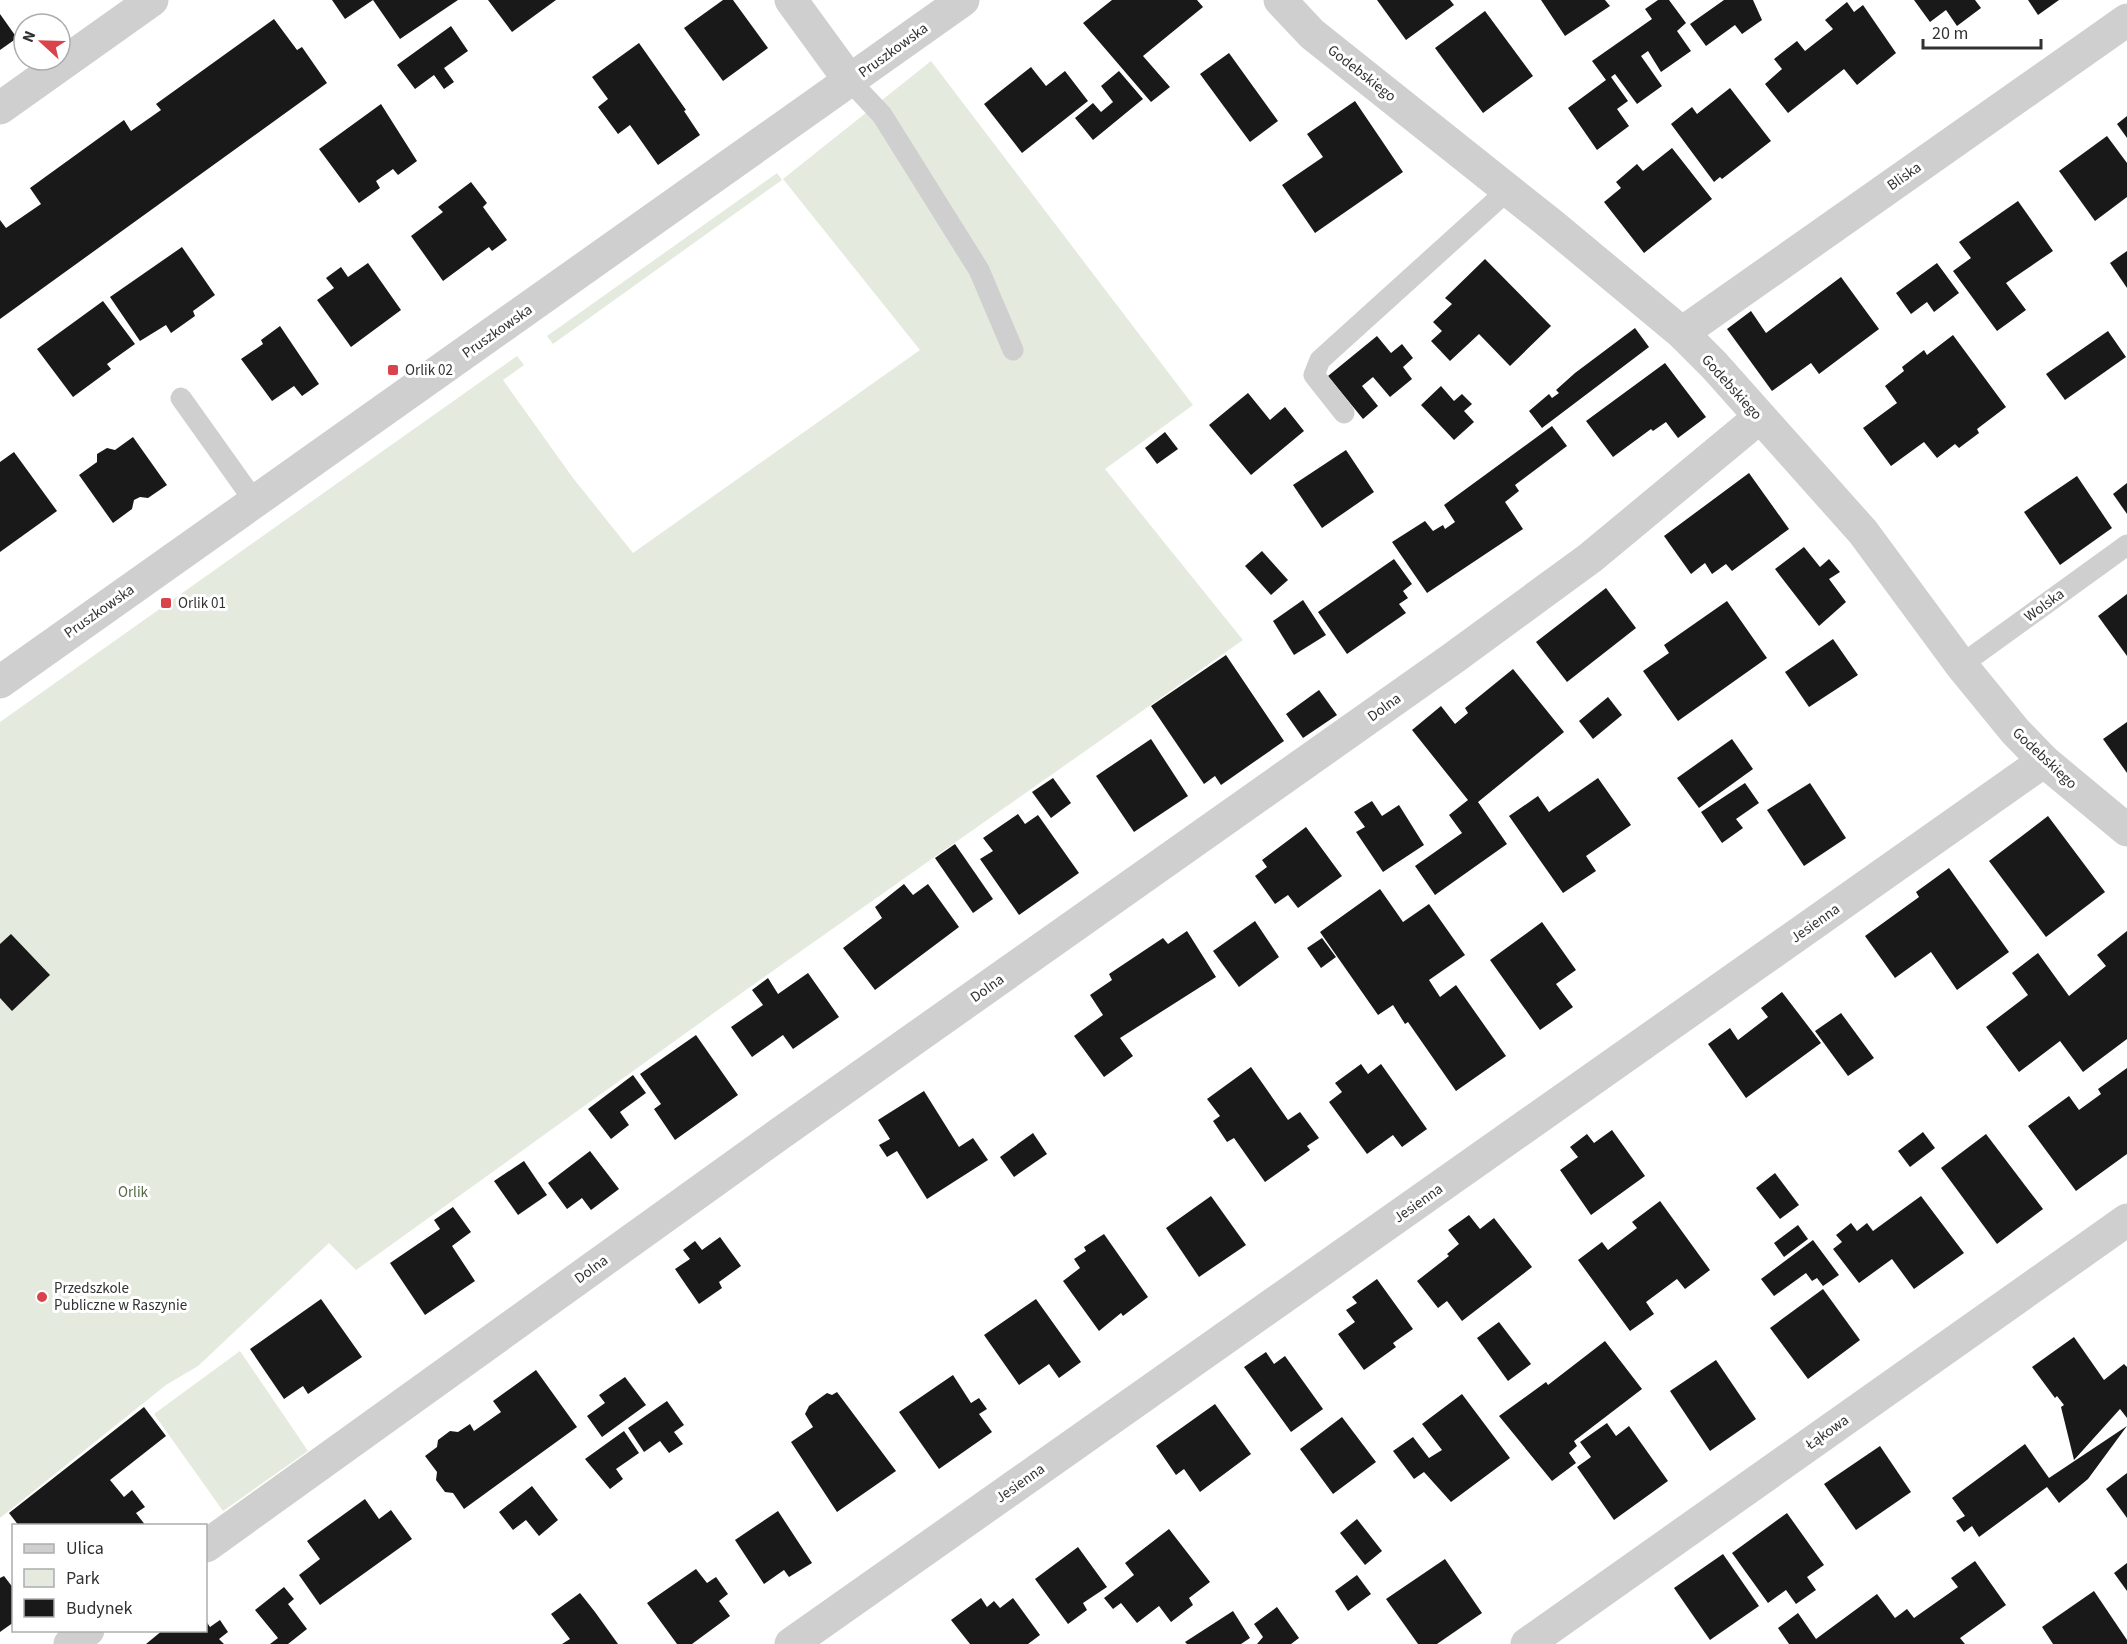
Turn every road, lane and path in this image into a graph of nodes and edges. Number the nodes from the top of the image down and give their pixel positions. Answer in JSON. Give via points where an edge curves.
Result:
{"nodes":[{"id":1,"x":152,"y":0,"type":"edge"},
{"id":2,"x":791,"y":0,"type":"edge"},
{"id":3,"x":963,"y":0,"type":"edge"},
{"id":4,"x":1280,"y":0,"type":"edge"},
{"id":5,"x":2127,"y":20,"type":"edge"},
{"id":6,"x":850,"y":81,"type":"junction"},
{"id":7,"x":0,"y":108,"type":"edge"},
{"id":8,"x":1508,"y":190,"type":"junction"},
{"id":9,"x":1682,"y":333,"type":"junction"},
{"id":10,"x":1013,"y":350,"type":"dead end"},
{"id":11,"x":181,"y":398,"type":"dead end"},
{"id":12,"x":1344,"y":413,"type":"dead end"},
{"id":13,"x":1760,"y":417,"type":"junction"},
{"id":14,"x":255,"y":502,"type":"junction"},
{"id":15,"x":2127,"y":545,"type":"edge"},
{"id":16,"x":1961,"y":665,"type":"junction"},
{"id":17,"x":0,"y":682,"type":"edge"},
{"id":18,"x":2044,"y":761,"type":"junction"},
{"id":19,"x":2127,"y":830,"type":"edge"},
{"id":20,"x":2127,"y":1220,"type":"edge"},
{"id":21,"x":207,"y":1545,"type":"edge"},
{"id":22,"x":85,"y":1632,"type":"edge"},
{"id":23,"x":69,"y":1644,"type":"edge"},
{"id":24,"x":791,"y":1644,"type":"edge"},
{"id":25,"x":1527,"y":1644,"type":"edge"}],
"edges":[{"from":1,"to":7,"type":"street"},
{"from":2,"to":6,"type":"street"},
{"from":3,"to":6,"type":"street","name":"Pruszkowska"},
{"from":4,"to":8,"type":"street","name":"Godebskiego","via":[[1312,34]]},
{"from":5,"to":9,"type":"street","name":"Bliska"},
{"from":6,"to":10,"type":"lane","via":[[882,115],[979,270]]},
{"from":6,"to":14,"type":"street","name":"Pruszkowska"},
{"from":8,"to":9,"type":"street","name":"Godebskiego"},
{"from":8,"to":12,"type":"lane","via":[[1320,360],[1314,375]]},
{"from":9,"to":13,"type":"street","name":"Godebskiego"},
{"from":11,"to":14,"type":"lane"},
{"from":13,"to":16,"type":"street","name":"Godebskiego","via":[[1863,532]]},
{"from":13,"to":21,"type":"street","name":"Dolna","via":[[1590,558]]},
{"from":14,"to":17,"type":"street","name":"Pruszkowska"},
{"from":15,"to":16,"type":"lane","name":"Wolska"},
{"from":16,"to":18,"type":"street","name":"Godebskiego"},
{"from":18,"to":19,"type":"street","name":"Godebskiego"},
{"from":18,"to":24,"type":"street","name":"Jesienna"},
{"from":20,"to":25,"type":"street","name":"Łąkowa"},
{"from":22,"to":23,"type":"street"}]}
